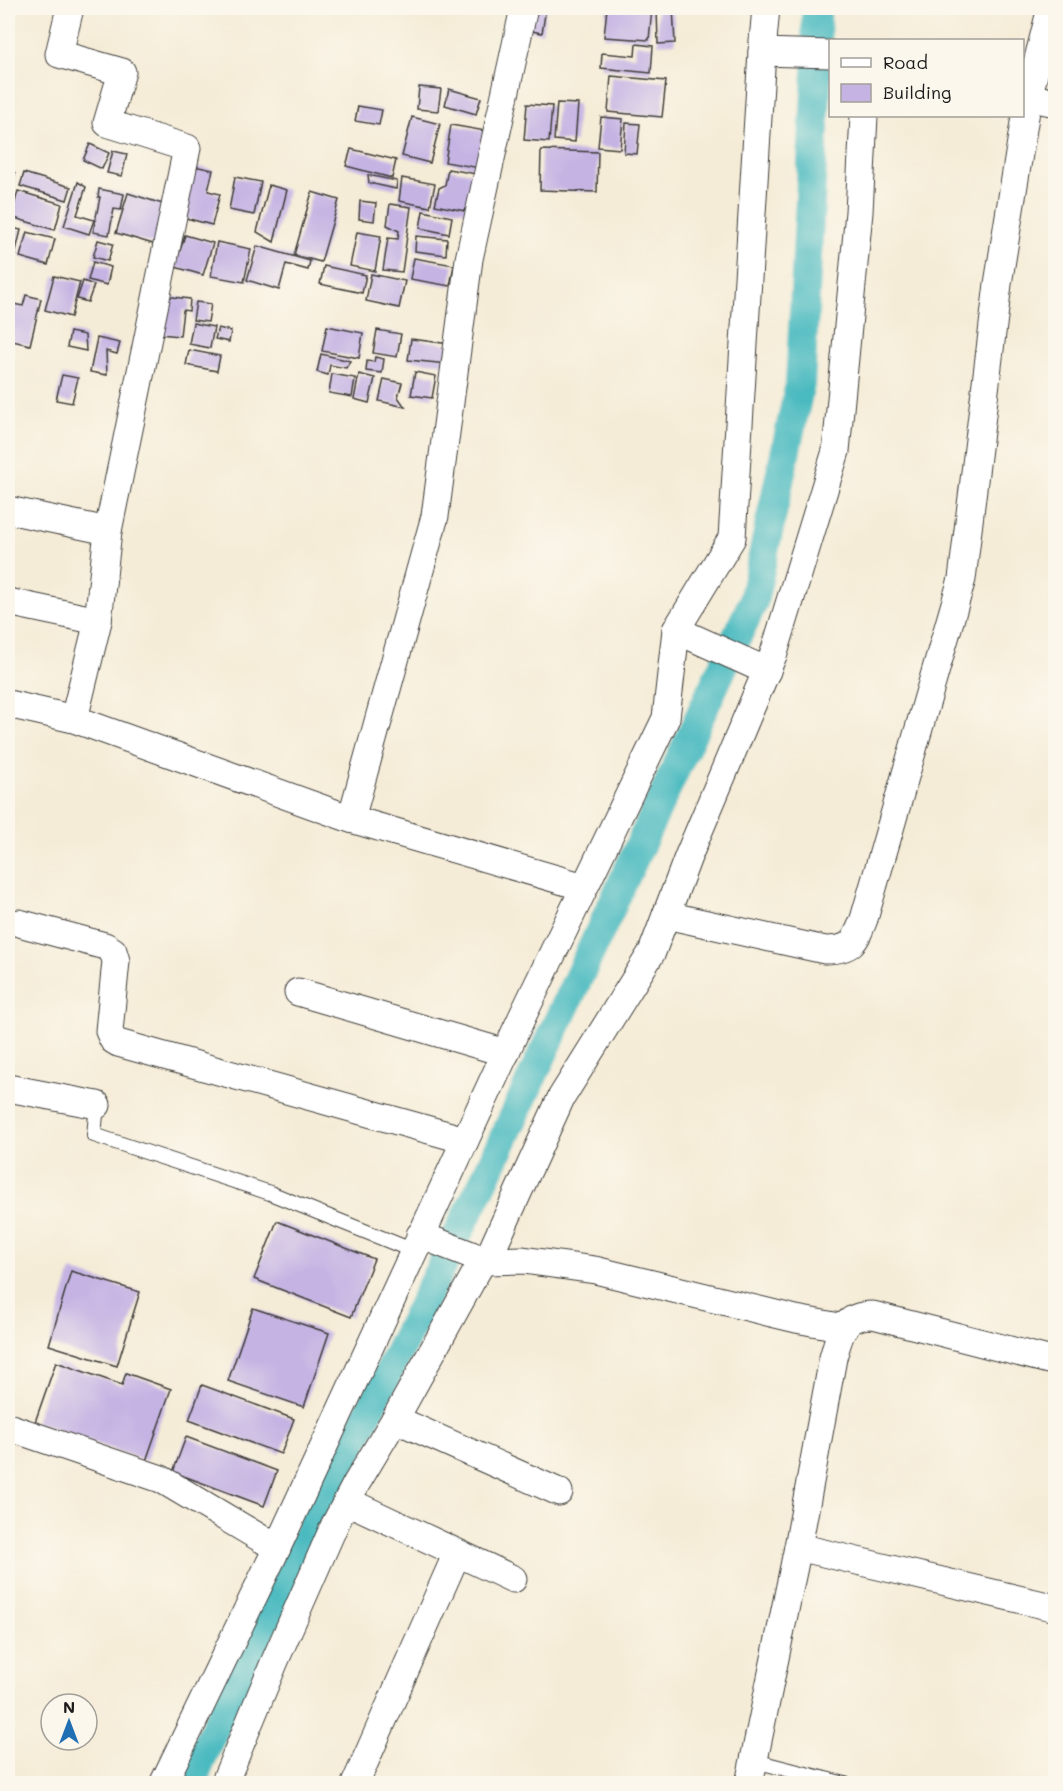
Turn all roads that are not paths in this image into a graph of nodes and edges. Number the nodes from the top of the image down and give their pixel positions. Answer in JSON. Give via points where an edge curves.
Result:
{"nodes":[{"id":1,"x":70,"y":8,"type":"edge"},
{"id":2,"x":524,"y":8,"type":"edge"},
{"id":3,"x":766,"y":8,"type":"edge"},
{"id":4,"x":1051,"y":8,"type":"edge"},
{"id":5,"x":770,"y":52,"type":"junction"},
{"id":6,"x":829,"y":54,"type":"edge"},
{"id":7,"x":1025,"y":97,"type":"edge"},
{"id":8,"x":1056,"y":103,"type":"edge"},
{"id":9,"x":864,"y":117,"type":"edge"},
{"id":10,"x":1022,"y":117,"type":"edge"},
{"id":11,"x":8,"y":510,"type":"edge"},
{"id":12,"x":108,"y":531,"type":"junction"},
{"id":13,"x":8,"y":602,"type":"edge"},
{"id":14,"x":98,"y":621,"type":"junction"},
{"id":15,"x":685,"y":634,"type":"junction"},
{"id":16,"x":767,"y":671,"type":"junction"},
{"id":17,"x":8,"y":704,"type":"edge"},
{"id":18,"x":74,"y":719,"type":"junction"},
{"id":19,"x":351,"y":819,"type":"junction"},
{"id":20,"x":584,"y":888,"type":"junction"},
{"id":21,"x":666,"y":915,"type":"junction"},
{"id":22,"x":19,"y":923,"type":"dead end"},
{"id":23,"x":297,"y":992,"type":"dead end"},
{"id":24,"x":506,"y":1053,"type":"junction"},
{"id":25,"x":8,"y":1089,"type":"edge"},
{"id":26,"x":97,"y":1105,"type":"joint"},
{"id":27,"x":465,"y":1140,"type":"junction"},
{"id":28,"x":422,"y":1242,"type":"junction"},
{"id":29,"x":479,"y":1258,"type":"junction"},
{"id":30,"x":845,"y":1328,"type":"junction"},
{"id":31,"x":1056,"y":1362,"type":"edge"},
{"id":32,"x":395,"y":1419,"type":"junction"},
{"id":33,"x":8,"y":1427,"type":"edge"},
{"id":34,"x":559,"y":1492,"type":"dead end"},
{"id":35,"x":347,"y":1501,"type":"junction"},
{"id":36,"x":798,"y":1547,"type":"junction"},
{"id":37,"x":277,"y":1548,"type":"junction"},
{"id":38,"x":457,"y":1553,"type":"junction"},
{"id":39,"x":513,"y":1579,"type":"dead end"},
{"id":40,"x":1056,"y":1608,"type":"edge"},
{"id":41,"x":752,"y":1772,"type":"edge"},
{"id":42,"x":163,"y":1784,"type":"edge"},
{"id":43,"x":224,"y":1784,"type":"edge"},
{"id":44,"x":354,"y":1784,"type":"edge"},
{"id":45,"x":845,"y":1784,"type":"edge"}],
"edges":[{"from":1,"to":12,"type":"street","via":[[60,54],[122,72],[107,123],[188,148]]},
{"from":2,"to":19,"type":"street","via":[[469,259],[435,516]]},
{"from":3,"to":5,"type":"street"},
{"from":4,"to":7,"type":"street"},
{"from":5,"to":6,"type":"street"},
{"from":5,"to":15,"type":"street","via":[[732,538]]},
{"from":7,"to":8,"type":"street"},
{"from":9,"to":16,"type":"street","via":[[836,451]]},
{"from":10,"to":21,"type":"street","via":[[962,579],[857,938],[845,948],[825,950]]},
{"from":11,"to":12,"type":"street"},
{"from":12,"to":14,"type":"street"},
{"from":13,"to":14,"type":"street"},
{"from":14,"to":18,"type":"street"},
{"from":15,"to":16,"type":"street"},
{"from":15,"to":20,"type":"street","via":[[666,718]]},
{"from":16,"to":21,"type":"street"},
{"from":17,"to":18,"type":"street"},
{"from":18,"to":19,"type":"street"},
{"from":19,"to":20,"type":"street"},
{"from":20,"to":24,"type":"street"},
{"from":21,"to":29,"type":"street","via":[[652,952],[561,1098]]},
{"from":22,"to":27,"type":"street","via":[[113,951],[116,961],[109,1032],[118,1043]]},
{"from":23,"to":24,"type":"street"},
{"from":24,"to":27,"type":"street"},
{"from":25,"to":26,"type":"street"},
{"from":26,"to":28,"type":"lane","via":[[94,1135]]},
{"from":27,"to":28,"type":"street"},
{"from":28,"to":29,"type":"street"},
{"from":28,"to":37,"type":"street"},
{"from":29,"to":30,"type":"street","via":[[595,1270]]},
{"from":29,"to":32,"type":"street"},
{"from":30,"to":31,"type":"street","via":[[859,1315],[873,1315]]},
{"from":30,"to":36,"type":"street","via":[[833,1358]]},
{"from":32,"to":34,"type":"street"},
{"from":32,"to":35,"type":"street"},
{"from":33,"to":37,"type":"street","via":[[161,1479]]},
{"from":35,"to":38,"type":"street"},
{"from":35,"to":43,"type":"street"},
{"from":36,"to":40,"type":"street"},
{"from":36,"to":41,"type":"street"},
{"from":37,"to":42,"type":"street"},
{"from":38,"to":39,"type":"street"},
{"from":38,"to":44,"type":"street"},
{"from":41,"to":45,"type":"lane"}]}
